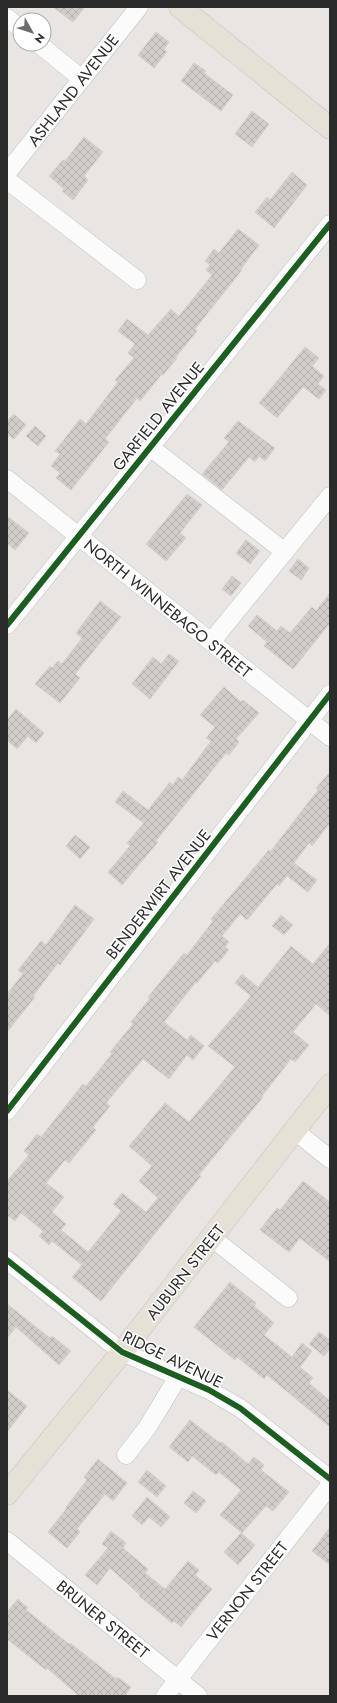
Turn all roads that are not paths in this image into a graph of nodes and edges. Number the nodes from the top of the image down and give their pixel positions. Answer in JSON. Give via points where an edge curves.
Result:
{"nodes":[{"id":1,"x":138,"y":7,"type":"edge"},
{"id":2,"x":180,"y":7,"type":"edge"},
{"id":3,"x":49,"y":52,"type":"edge"},
{"id":4,"x":82,"y":79,"type":"junction"},
{"id":5,"x":330,"y":128,"type":"edge"},
{"id":6,"x":7,"y":173,"type":"edge"},
{"id":7,"x":7,"y":180,"type":"edge"},
{"id":8,"x":330,"y":224,"type":"edge"},
{"id":9,"x":137,"y":280,"type":"dead end"},
{"id":10,"x":150,"y":447,"type":"junction"},
{"id":11,"x":7,"y":478,"type":"edge"},
{"id":12,"x":330,"y":496,"type":"edge"},
{"id":13,"x":79,"y":536,"type":"junction"},
{"id":14,"x":285,"y":552,"type":"junction"},
{"id":15,"x":7,"y":625,"type":"edge"},
{"id":16,"x":212,"y":642,"type":"junction"},
{"id":17,"x":330,"y":694,"type":"edge"},
{"id":18,"x":309,"y":720,"type":"junction"},
{"id":19,"x":330,"y":737,"type":"edge"},
{"id":20,"x":330,"y":1085,"type":"edge"},
{"id":21,"x":7,"y":1111,"type":"edge"},
{"id":22,"x":294,"y":1130,"type":"junction"},
{"id":23,"x":330,"y":1159,"type":"edge"},
{"id":24,"x":211,"y":1237,"type":"junction"},
{"id":25,"x":7,"y":1260,"type":"edge"},
{"id":26,"x":288,"y":1298,"type":"dead end"},
{"id":27,"x":122,"y":1352,"type":"junction"},
{"id":28,"x":178,"y":1377,"type":"junction"},
{"id":29,"x":126,"y":1455,"type":"dead end"},
{"id":30,"x":330,"y":1479,"type":"edge"},
{"id":31,"x":330,"y":1485,"type":"edge"},
{"id":32,"x":7,"y":1494,"type":"edge"},
{"id":33,"x":7,"y":1541,"type":"edge"},
{"id":34,"x":178,"y":1680,"type":"junction"},
{"id":35,"x":165,"y":1696,"type":"edge"},
{"id":36,"x":198,"y":1696,"type":"edge"}],
"edges":[{"from":1,"to":4,"type":"street","name":"ASHLAND AVENUE"},
{"from":2,"to":5,"type":"main road"},
{"from":3,"to":4,"type":"street"},
{"from":4,"to":6,"type":"street","name":"ASHLAND AVENUE"},
{"from":7,"to":9,"type":"street"},
{"from":8,"to":10,"type":"street","name":"GARFIELD AVENUE"},
{"from":10,"to":13,"type":"street","name":"GARFIELD AVENUE"},
{"from":10,"to":14,"type":"street"},
{"from":11,"to":13,"type":"street","name":"NORTH WINNEBAGO STREET"},
{"from":12,"to":14,"type":"street"},
{"from":13,"to":15,"type":"street","name":"GARFIELD AVENUE"},
{"from":13,"to":16,"type":"street","name":"NORTH WINNEBAGO STREET"},
{"from":14,"to":16,"type":"street"},
{"from":16,"to":18,"type":"street","name":"NORTH WINNEBAGO STREET"},
{"from":17,"to":18,"type":"street","name":"BENDERWIRT AVENUE"},
{"from":18,"to":19,"type":"street","name":"NORTH WINNEBAGO STREET"},
{"from":18,"to":21,"type":"street","name":"BENDERWIRT AVENUE"},
{"from":20,"to":22,"type":"main road","name":"AUBURN STREET"},
{"from":22,"to":23,"type":"street"},
{"from":22,"to":24,"type":"main road","name":"AUBURN STREET"},
{"from":24,"to":26,"type":"street"},
{"from":24,"to":27,"type":"main road","name":"AUBURN STREET"},
{"from":25,"to":27,"type":"street","name":"RIDGE AVENUE"},
{"from":27,"to":28,"type":"street","name":"RIDGE AVENUE"},
{"from":27,"to":32,"type":"main road","name":"AUBURN STREET"},
{"from":28,"to":29,"type":"street","via":[[148,1428]]},
{"from":28,"to":30,"type":"street","name":"RIDGE AVENUE","via":[[209,1390],[240,1408]]},
{"from":31,"to":34,"type":"street","name":"VERNON STREET"},
{"from":33,"to":34,"type":"street","name":"BRUNER STREET"},
{"from":34,"to":35,"type":"street","name":"VERNON STREET"},
{"from":34,"to":36,"type":"street","name":"BRUNER STREET"}]}
